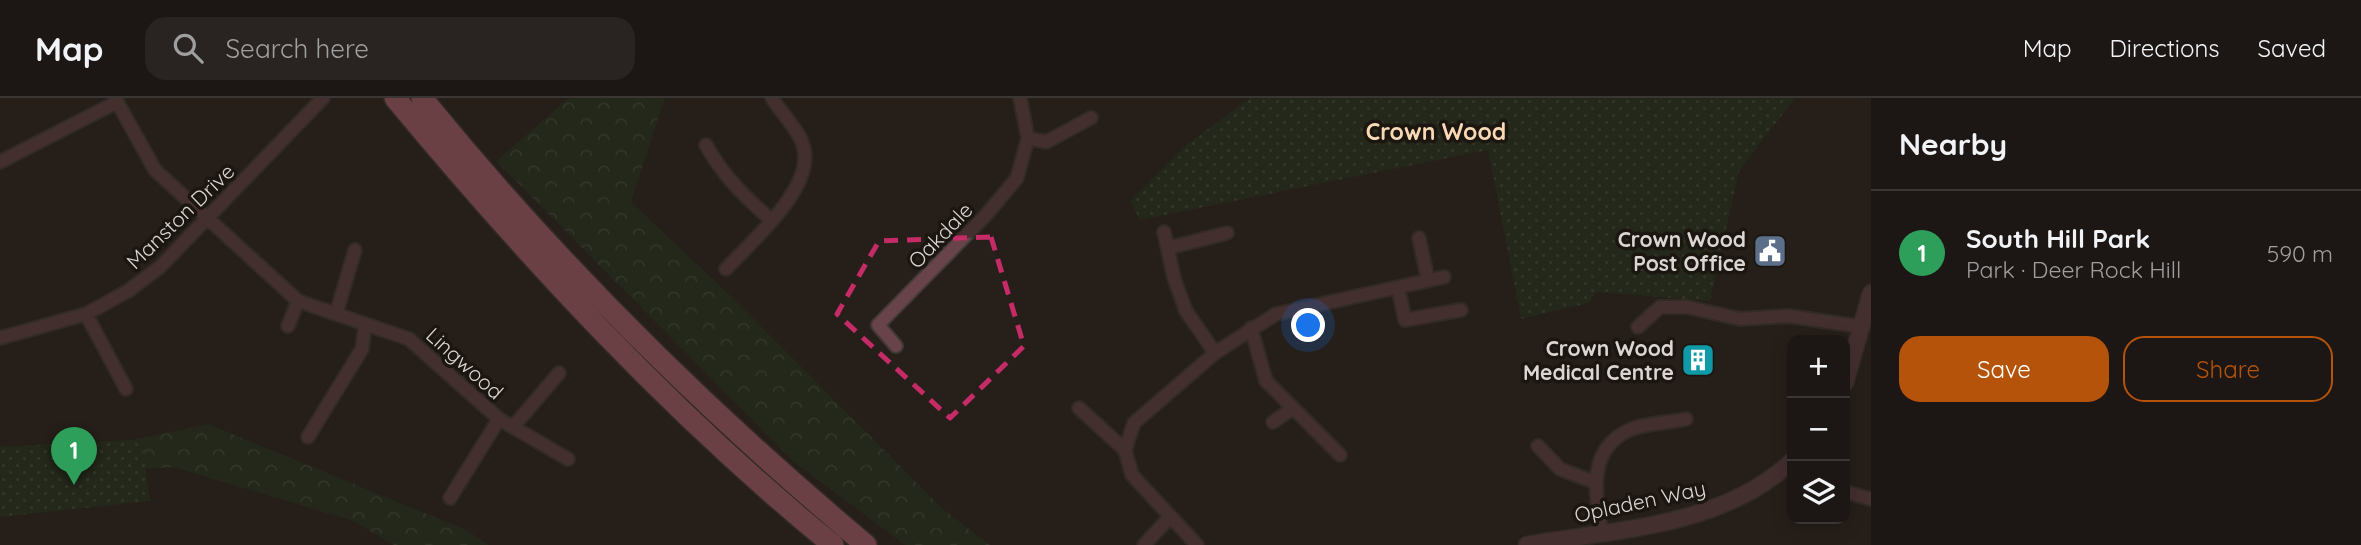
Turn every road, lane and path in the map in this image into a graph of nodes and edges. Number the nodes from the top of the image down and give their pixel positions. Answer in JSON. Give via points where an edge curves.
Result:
{"nodes":[{"id":1,"x":323,"y":98,"type":"edge"},
{"id":2,"x":395,"y":98,"type":"edge"},
{"id":3,"x":422,"y":98,"type":"edge"},
{"id":4,"x":772,"y":98,"type":"edge"},
{"id":5,"x":1020,"y":98,"type":"edge"},
{"id":6,"x":116,"y":100,"type":"edge"},
{"id":7,"x":1091,"y":118,"type":"dead end"},
{"id":8,"x":1028,"y":138,"type":"junction"},
{"id":9,"x":706,"y":145,"type":"dead end"},
{"id":10,"x":0,"y":162,"type":"edge"},
{"id":11,"x":207,"y":219,"type":"junction"},
{"id":12,"x":772,"y":220,"type":"junction"},
{"id":13,"x":1164,"y":232,"type":"dead end"},
{"id":14,"x":1227,"y":233,"type":"dead end"},
{"id":15,"x":1419,"y":238,"type":"dead end"},
{"id":16,"x":1168,"y":248,"type":"junction"},
{"id":17,"x":355,"y":250,"type":"dead end"},
{"id":18,"x":726,"y":269,"type":"dead end"},
{"id":19,"x":1444,"y":278,"type":"dead end"},
{"id":20,"x":1429,"y":281,"type":"junction"},
{"id":21,"x":1398,"y":287,"type":"junction"},
{"id":22,"x":1871,"y":293,"type":"edge"},
{"id":23,"x":298,"y":301,"type":"junction"},
{"id":24,"x":1461,"y":310,"type":"dead end"},
{"id":25,"x":86,"y":314,"type":"junction"},
{"id":26,"x":336,"y":314,"type":"junction"},
{"id":27,"x":365,"y":325,"type":"junction"},
{"id":28,"x":288,"y":326,"type":"dead end"},
{"id":29,"x":1639,"y":327,"type":"dead end"},
{"id":30,"x":1863,"y":327,"type":"junction"},
{"id":31,"x":1251,"y":328,"type":"junction"},
{"id":32,"x":0,"y":338,"type":"edge"},
{"id":33,"x":896,"y":346,"type":"dead end"},
{"id":34,"x":1215,"y":353,"type":"junction"},
{"id":35,"x":1850,"y":367,"type":"edge"},
{"id":36,"x":559,"y":373,"type":"dead end"},
{"id":37,"x":126,"y":389,"type":"dead end"},
{"id":38,"x":1079,"y":408,"type":"dead end"},
{"id":39,"x":1292,"y":409,"type":"junction"},
{"id":40,"x":499,"y":419,"type":"junction"},
{"id":41,"x":1686,"y":419,"type":"dead end"},
{"id":42,"x":1273,"y":422,"type":"dead end"},
{"id":43,"x":513,"y":427,"type":"junction"},
{"id":44,"x":309,"y":437,"type":"dead end"},
{"id":45,"x":1538,"y":446,"type":"dead end"},
{"id":46,"x":1125,"y":450,"type":"junction"},
{"id":47,"x":1340,"y":455,"type":"dead end"},
{"id":48,"x":568,"y":459,"type":"dead end"},
{"id":49,"x":1787,"y":465,"type":"edge"},
{"id":50,"x":1594,"y":482,"type":"junction"},
{"id":51,"x":1850,"y":493,"type":"edge"},
{"id":52,"x":450,"y":498,"type":"dead end"},
{"id":53,"x":1871,"y":499,"type":"edge"},
{"id":54,"x":1169,"y":518,"type":"junction"},
{"id":55,"x":1602,"y":533,"type":"junction"},
{"id":56,"x":833,"y":545,"type":"edge"},
{"id":57,"x":866,"y":545,"type":"edge"},
{"id":58,"x":1144,"y":545,"type":"edge"},
{"id":59,"x":1197,"y":545,"type":"edge"},
{"id":60,"x":1527,"y":545,"type":"edge"}],
"edges":[{"from":1,"to":11,"type":"street","name":"Manston Drive"},
{"from":2,"to":56,"type":"highway","via":[[615,345]]},
{"from":3,"to":57,"type":"highway","via":[[628,327],[771,463]]},
{"from":4,"to":12,"type":"street","via":[[804,146],[806,169]]},
{"from":5,"to":8,"type":"street","name":"Oakdale"},
{"from":6,"to":10,"type":"street"},
{"from":6,"to":11,"type":"street","name":"Lingwood","via":[[155,170]]},
{"from":7,"to":8,"type":"street","via":[[1046,142]]},
{"from":8,"to":33,"type":"street","name":"Oakdale","via":[[1017,178],[878,325]]},
{"from":9,"to":12,"type":"street","via":[[726,177]]},
{"from":11,"to":23,"type":"street","name":"Lingwood"},
{"from":11,"to":25,"type":"street","name":"Manston Drive","via":[[160,267]]},
{"from":12,"to":18,"type":"street"},
{"from":13,"to":16,"type":"street"},
{"from":14,"to":16,"type":"street"},
{"from":15,"to":20,"type":"street"},
{"from":16,"to":34,"type":"street","via":[[1186,311]]},
{"from":17,"to":26,"type":"street"},
{"from":19,"to":20,"type":"street"},
{"from":20,"to":21,"type":"street"},
{"from":21,"to":24,"type":"street","via":[[1405,320]]},
{"from":21,"to":31,"type":"street","via":[[1276,314]]},
{"from":22,"to":30,"type":"street"},
{"from":23,"to":26,"type":"street","name":"Lingwood"},
{"from":23,"to":28,"type":"street"},
{"from":25,"to":32,"type":"street","name":"Manston Drive"},
{"from":25,"to":37,"type":"street"},
{"from":26,"to":27,"type":"street","name":"Lingwood"},
{"from":27,"to":40,"type":"street","name":"Lingwood","via":[[410,339]]},
{"from":27,"to":44,"type":"street","via":[[362,349]]},
{"from":29,"to":30,"type":"street","via":[[1660,307],[1687,307],[1740,319],[1788,316]]},
{"from":30,"to":35,"type":"street"},
{"from":31,"to":34,"type":"street"},
{"from":31,"to":39,"type":"street","via":[[1266,381]]},
{"from":34,"to":46,"type":"street","via":[[1134,424]]},
{"from":36,"to":43,"type":"street","name":"Lingwood"},
{"from":38,"to":46,"type":"street"},
{"from":39,"to":42,"type":"street"},
{"from":39,"to":47,"type":"street"},
{"from":40,"to":43,"type":"street","name":"Lingwood"},
{"from":40,"to":52,"type":"street","name":"Lingwood"},
{"from":41,"to":50,"type":"street","via":[[1628,431],[1604,450]]},
{"from":43,"to":48,"type":"street","name":"Lingwood"},
{"from":45,"to":50,"type":"street","via":[[1560,469]]},
{"from":46,"to":54,"type":"street","via":[[1132,475]]},
{"from":49,"to":55,"type":"street","name":"Opladen Way","via":[[1758,488],[1715,508]]},
{"from":50,"to":55,"type":"street"},
{"from":51,"to":53,"type":"street"},
{"from":54,"to":58,"type":"street"},
{"from":54,"to":59,"type":"street"},
{"from":55,"to":60,"type":"street","name":"Opladen Way"}]}
